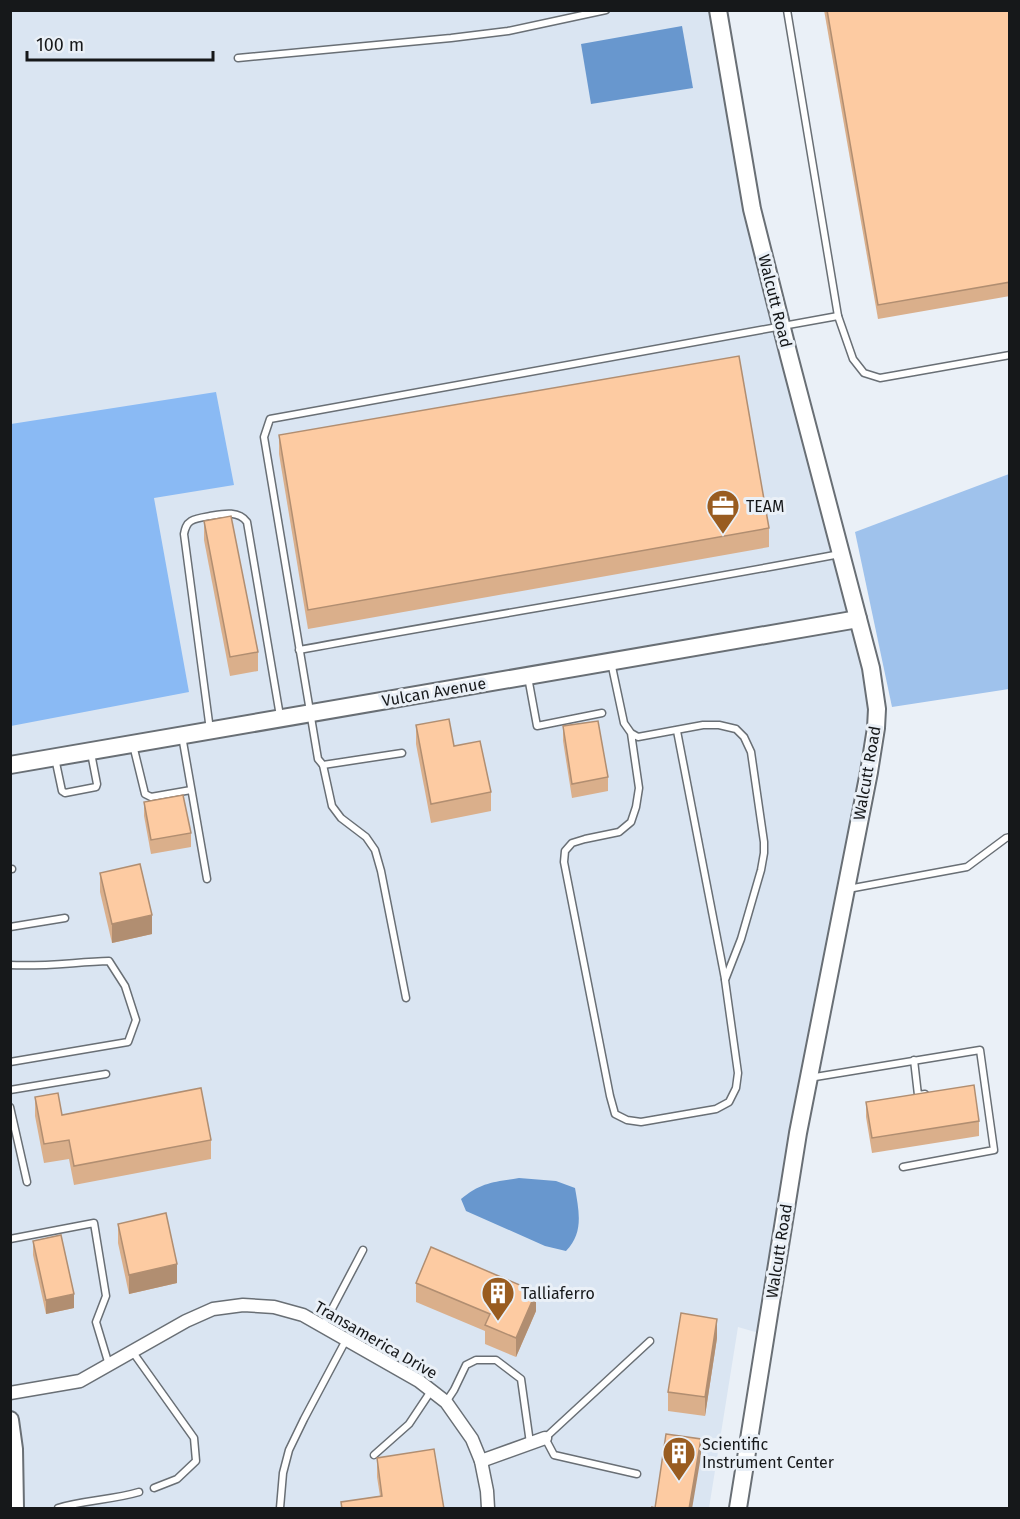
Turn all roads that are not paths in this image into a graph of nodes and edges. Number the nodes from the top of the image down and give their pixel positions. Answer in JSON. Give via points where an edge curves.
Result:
{"nodes":[{"id":1,"x":606,"y":10,"type":"edge"},
{"id":2,"x":718,"y":10,"type":"edge"},
{"id":3,"x":787,"y":10,"type":"edge"},
{"id":4,"x":238,"y":58,"type":"dead end"},
{"id":5,"x":838,"y":316,"type":"junction"},
{"id":6,"x":782,"y":328,"type":"junction"},
{"id":7,"x":1010,"y":355,"type":"edge"},
{"id":8,"x":841,"y":554,"type":"junction"},
{"id":9,"x":858,"y":619,"type":"junction"},
{"id":10,"x":299,"y":650,"type":"junction"},
{"id":11,"x":611,"y":662,"type":"junction"},
{"id":12,"x":528,"y":676,"type":"junction"},
{"id":13,"x":602,"y":713,"type":"dead end"},
{"id":14,"x":310,"y":714,"type":"junction"},
{"id":15,"x":281,"y":719,"type":"junction"},
{"id":16,"x":210,"y":731,"type":"junction"},
{"id":17,"x":677,"y":731,"type":"junction"},
{"id":18,"x":631,"y":733,"type":"junction"},
{"id":19,"x":182,"y":736,"type":"junction"},
{"id":20,"x":133,"y":744,"type":"junction"},
{"id":21,"x":91,"y":751,"type":"junction"},
{"id":22,"x":402,"y":753,"type":"dead end"},
{"id":23,"x":55,"y":757,"type":"junction"},
{"id":24,"x":10,"y":765,"type":"edge"},
{"id":25,"x":323,"y":765,"type":"junction"},
{"id":26,"x":191,"y":790,"type":"junction"},
{"id":27,"x":1010,"y":837,"type":"edge"},
{"id":28,"x":207,"y":879,"type":"dead end"},
{"id":29,"x":845,"y":890,"type":"junction"},
{"id":30,"x":65,"y":918,"type":"dead end"},
{"id":31,"x":10,"y":927,"type":"edge"},
{"id":32,"x":10,"y":965,"type":"edge"},
{"id":33,"x":725,"y":980,"type":"junction"},
{"id":34,"x":406,"y":998,"type":"dead end"},
{"id":35,"x":914,"y":1060,"type":"junction"},
{"id":36,"x":10,"y":1062,"type":"edge"},
{"id":37,"x":105,"y":1074,"type":"dead end"},
{"id":38,"x":809,"y":1078,"type":"junction"},
{"id":39,"x":985,"y":1083,"type":"junction"},
{"id":40,"x":974,"y":1085,"type":"edge"},
{"id":41,"x":10,"y":1090,"type":"edge"},
{"id":42,"x":929,"y":1093,"type":"edge"},
{"id":43,"x":10,"y":1107,"type":"edge"},
{"id":44,"x":903,"y":1167,"type":"dead end"},
{"id":45,"x":27,"y":1182,"type":"dead end"},
{"id":46,"x":10,"y":1239,"type":"edge"},
{"id":47,"x":363,"y":1251,"type":"dead end"},
{"id":48,"x":323,"y":1327,"type":"junction"},
{"id":49,"x":346,"y":1340,"type":"junction"},
{"id":50,"x":650,"y":1341,"type":"dead end"},
{"id":51,"x":132,"y":1351,"type":"junction"},
{"id":52,"x":109,"y":1365,"type":"junction"},
{"id":53,"x":431,"y":1390,"type":"junction"},
{"id":54,"x":10,"y":1393,"type":"edge"},
{"id":55,"x":446,"y":1402,"type":"junction"},
{"id":56,"x":10,"y":1420,"type":"edge"},
{"id":57,"x":545,"y":1438,"type":"junction"},
{"id":58,"x":530,"y":1443,"type":"junction"},
{"id":59,"x":12,"y":1449,"type":"edge"},
{"id":60,"x":374,"y":1455,"type":"dead end"},
{"id":61,"x":481,"y":1461,"type":"junction"},
{"id":62,"x":637,"y":1474,"type":"dead end"},
{"id":63,"x":154,"y":1488,"type":"dead end"},
{"id":64,"x":139,"y":1492,"type":"dead end"},
{"id":65,"x":15,"y":1509,"type":"edge"},
{"id":66,"x":58,"y":1509,"type":"edge"},
{"id":67,"x":280,"y":1509,"type":"edge"},
{"id":68,"x":488,"y":1509,"type":"edge"},
{"id":69,"x":738,"y":1509,"type":"edge"}],
"edges":[{"from":1,"to":4,"type":"lane","via":[[508,31]]},
{"from":2,"to":6,"type":"street","name":"Walcutt Road","via":[[745,176]]},
{"from":3,"to":5,"type":"lane"},
{"from":5,"to":6,"type":"lane"},
{"from":5,"to":7,"type":"lane","via":[[853,359],[864,373],[880,378]]},
{"from":6,"to":8,"type":"street","name":"Walcutt Road"},
{"from":6,"to":10,"type":"lane","via":[[270,419],[264,437]]},
{"from":8,"to":9,"type":"street","name":"Walcutt Road"},
{"from":8,"to":10,"type":"lane"},
{"from":9,"to":11,"type":"street","name":"Vulcan Avenue"},
{"from":9,"to":29,"type":"street","name":"Walcutt Road","via":[[877,709],[869,772]]},
{"from":10,"to":14,"type":"lane"},
{"from":11,"to":12,"type":"street","name":"Vulcan Avenue"},
{"from":11,"to":18,"type":"lane","via":[[624,723]]},
{"from":12,"to":13,"type":"lane","via":[[537,726]]},
{"from":12,"to":14,"type":"street","name":"Vulcan Avenue"},
{"from":14,"to":15,"type":"street","name":"Vulcan Avenue"},
{"from":14,"to":25,"type":"lane","via":[[318,759]]},
{"from":15,"to":16,"type":"street","name":"Vulcan Avenue"},
{"from":15,"to":16,"type":"lane","via":[[247,522],[243,517],[227,514],[197,518],[186,526],[184,541]]},
{"from":16,"to":19,"type":"street","name":"Vulcan Avenue"},
{"from":17,"to":18,"type":"lane","via":[[638,737]]},
{"from":17,"to":33,"type":"lane"},
{"from":17,"to":33,"type":"lane","via":[[719,725],[736,729],[751,752],[764,853],[741,939]]},
{"from":18,"to":33,"type":"lane","via":[[639,788],[631,822],[619,832],[572,843],[564,862],[615,1114],[641,1122],[716,1109],[729,1102],[738,1073]]},
{"from":19,"to":20,"type":"street","name":"Vulcan Avenue"},
{"from":19,"to":26,"type":"lane"},
{"from":20,"to":21,"type":"street","name":"Vulcan Avenue"},
{"from":20,"to":26,"type":"lane","via":[[145,794],[151,797]]},
{"from":21,"to":23,"type":"street","name":"Vulcan Avenue"},
{"from":21,"to":23,"type":"lane","via":[[96,787],[65,793]]},
{"from":22,"to":25,"type":"lane"},
{"from":23,"to":24,"type":"street","name":"Vulcan Avenue"},
{"from":25,"to":34,"type":"lane","via":[[332,806],[375,850]]},
{"from":26,"to":28,"type":"lane"},
{"from":27,"to":29,"type":"lane","via":[[967,867]]},
{"from":29,"to":38,"type":"street","name":"Walcutt Road"},
{"from":30,"to":31,"type":"lane"},
{"from":32,"to":36,"type":"lane","via":[[109,961],[125,986],[136,1020],[128,1042]]},
{"from":35,"to":38,"type":"lane"},
{"from":35,"to":39,"type":"lane","via":[[980,1050]]},
{"from":35,"to":42,"type":"lane","via":[[918,1095]]},
{"from":37,"to":41,"type":"lane"},
{"from":38,"to":69,"type":"street","name":"Walcutt Road"},
{"from":39,"to":40,"type":"lane"},
{"from":39,"to":44,"type":"lane","via":[[994,1150]]},
{"from":43,"to":45,"type":"lane"},
{"from":46,"to":52,"type":"lane","via":[[94,1223],[106,1296],[96,1322]]},
{"from":47,"to":48,"type":"lane"},
{"from":48,"to":49,"type":"street","name":"Transamerica Drive"},
{"from":48,"to":51,"type":"street","name":"Transamerica Drive","via":[[274,1307],[243,1305],[213,1309]]},
{"from":49,"to":53,"type":"street","name":"Transamerica Drive"},
{"from":49,"to":67,"type":"lane","via":[[289,1450]]},
{"from":50,"to":57,"type":"lane"},
{"from":51,"to":52,"type":"street","name":"Transamerica Drive"},
{"from":51,"to":63,"type":"lane","via":[[194,1438],[196,1461],[177,1479]]},
{"from":52,"to":54,"type":"street","name":"Transamerica Drive","via":[[70,1384]]},
{"from":53,"to":55,"type":"street","name":"Transamerica Drive"},
{"from":53,"to":60,"type":"lane","via":[[409,1424]]},
{"from":55,"to":58,"type":"lane","via":[[466,1365],[476,1360],[496,1360],[521,1379]]},
{"from":55,"to":61,"type":"street","name":"Transamerica Drive","via":[[472,1439]]},
{"from":56,"to":59,"type":"street"},
{"from":57,"to":58,"type":"street"},
{"from":57,"to":62,"type":"lane","via":[[554,1455]]},
{"from":58,"to":61,"type":"street"},
{"from":59,"to":65,"type":"street"},
{"from":61,"to":68,"type":"street","name":"Transamerica Drive"},
{"from":64,"to":66,"type":"lane"}]}
